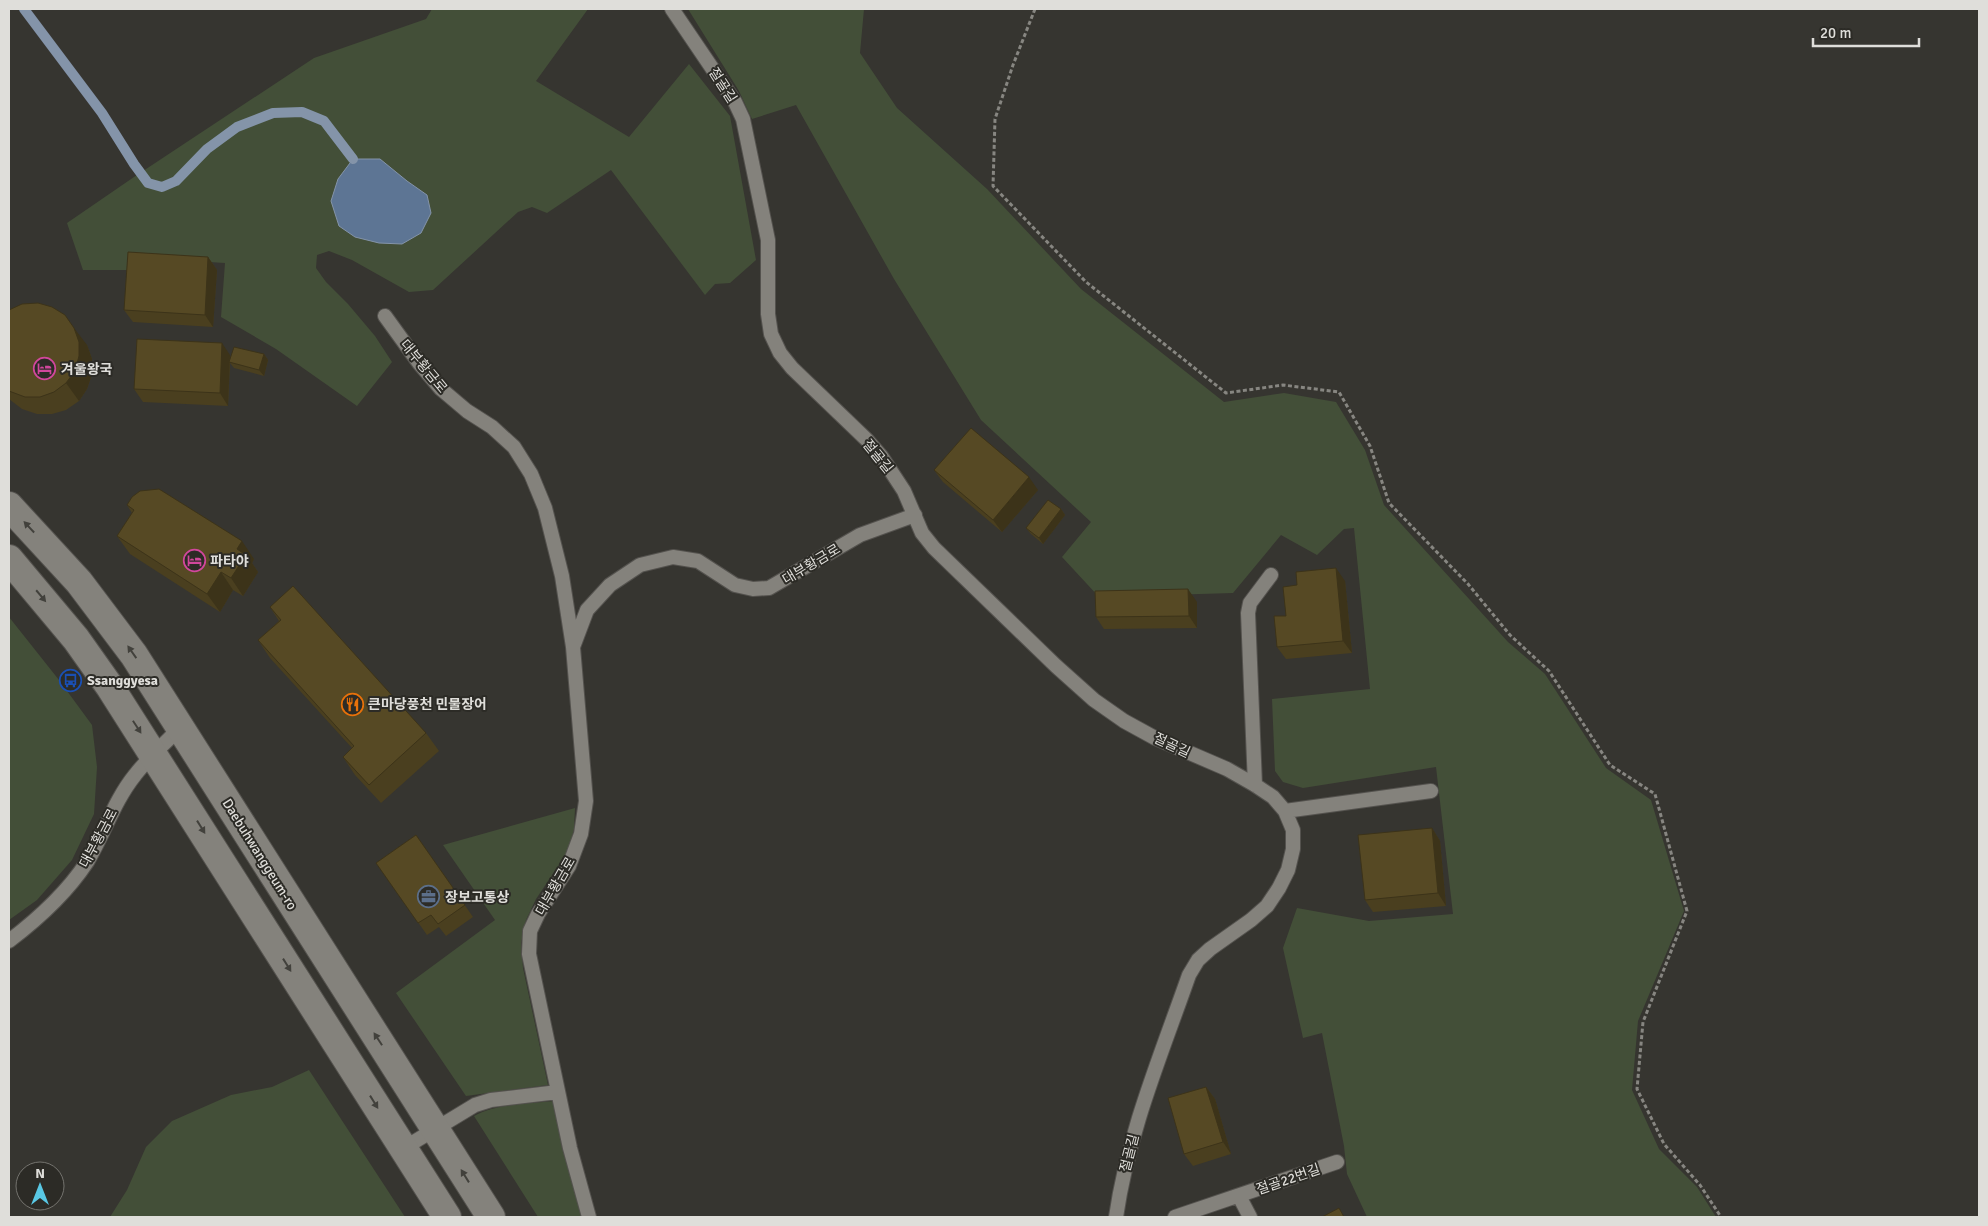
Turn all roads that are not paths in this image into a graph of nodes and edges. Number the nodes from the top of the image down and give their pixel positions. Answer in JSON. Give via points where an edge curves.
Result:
{"nodes":[{"id":1,"x":672,"y":9,"type":"edge"},
{"id":2,"x":385,"y":316,"type":"dead end"},
{"id":3,"x":9,"y":506,"type":"edge"},
{"id":4,"x":915,"y":515,"type":"junction"},
{"id":5,"x":9,"y":559,"type":"edge"},
{"id":6,"x":1271,"y":575,"type":"dead end"},
{"id":7,"x":573,"y":647,"type":"junction"},
{"id":8,"x":180,"y":728,"type":"junction"},
{"id":9,"x":154,"y":754,"type":"junction"},
{"id":10,"x":1255,"y":785,"type":"junction"},
{"id":11,"x":1431,"y":791,"type":"dead end"},
{"id":12,"x":1285,"y":811,"type":"junction"},
{"id":13,"x":9,"y":941,"type":"edge"},
{"id":14,"x":558,"y":1092,"type":"junction"},
{"id":15,"x":435,"y":1129,"type":"junction"},
{"id":16,"x":404,"y":1148,"type":"junction"},
{"id":17,"x":1337,"y":1162,"type":"dead end"},
{"id":18,"x":1239,"y":1196,"type":"junction"},
{"id":19,"x":447,"y":1217,"type":"edge"},
{"id":20,"x":491,"y":1217,"type":"edge"},
{"id":21,"x":589,"y":1217,"type":"edge"},
{"id":22,"x":1116,"y":1217,"type":"edge"},
{"id":23,"x":1175,"y":1217,"type":"edge"},
{"id":24,"x":1250,"y":1217,"type":"edge"}],
"edges":[{"from":1,"to":4,"type":"lane","name":"절골길","via":[[743,119],[768,240],[771,334],[780,353],[881,456]]},
{"from":2,"to":7,"type":"lane","name":"대부황금로","via":[[441,389],[514,447],[531,474],[545,508],[562,576]]},
{"from":8,"to":3,"type":"main road","name":"Daebuhwanggeum-ro","one_way":true,"via":[[134,655],[84,588]]},
{"from":4,"to":7,"type":"lane","name":"대부황금로","via":[[860,535],[769,588],[735,585],[698,561],[673,557],[640,565],[610,585],[587,610]]},
{"from":4,"to":10,"type":"lane","name":"절골길","via":[[922,533],[934,548],[1094,700],[1155,738]]},
{"from":5,"to":9,"type":"main road","one_way":true,"via":[[76,639]]},
{"from":6,"to":10,"type":"lane","via":[[1250,603],[1248,613]]},
{"from":7,"to":14,"type":"lane","name":"대부황금로","via":[[586,801],[581,834],[569,866],[530,931],[529,954]]},
{"from":8,"to":9,"type":"lane","name":"대부황금로"},
{"from":15,"to":8,"type":"main road","name":"Daebuhwanggeum-ro","one_way":true},
{"from":9,"to":13,"type":"lane","name":"대부황금로","via":[[125,789],[86,862],[65,890],[37,920]]},
{"from":9,"to":16,"type":"main road","one_way":true},
{"from":10,"to":12,"type":"lane","name":"절골길","via":[[1273,797]]},
{"from":11,"to":12,"type":"lane"},
{"from":12,"to":22,"type":"lane","name":"절골길","via":[[1293,830],[1293,849],[1279,888],[1267,906],[1210,949],[1189,975],[1138,1119]]},
{"from":14,"to":15,"type":"lane","via":[[491,1100],[475,1105]]},
{"from":14,"to":21,"type":"lane","name":"대부황금로"},
{"from":15,"to":16,"type":"lane"},
{"from":20,"to":15,"type":"main road","name":"Daebuhwanggeum-ro","one_way":true},
{"from":16,"to":19,"type":"main road"},
{"from":17,"to":18,"type":"lane","name":"절골22번길"},
{"from":18,"to":23,"type":"lane","name":"절골22번길"},
{"from":18,"to":24,"type":"lane","name":"절골22번길"}]}
